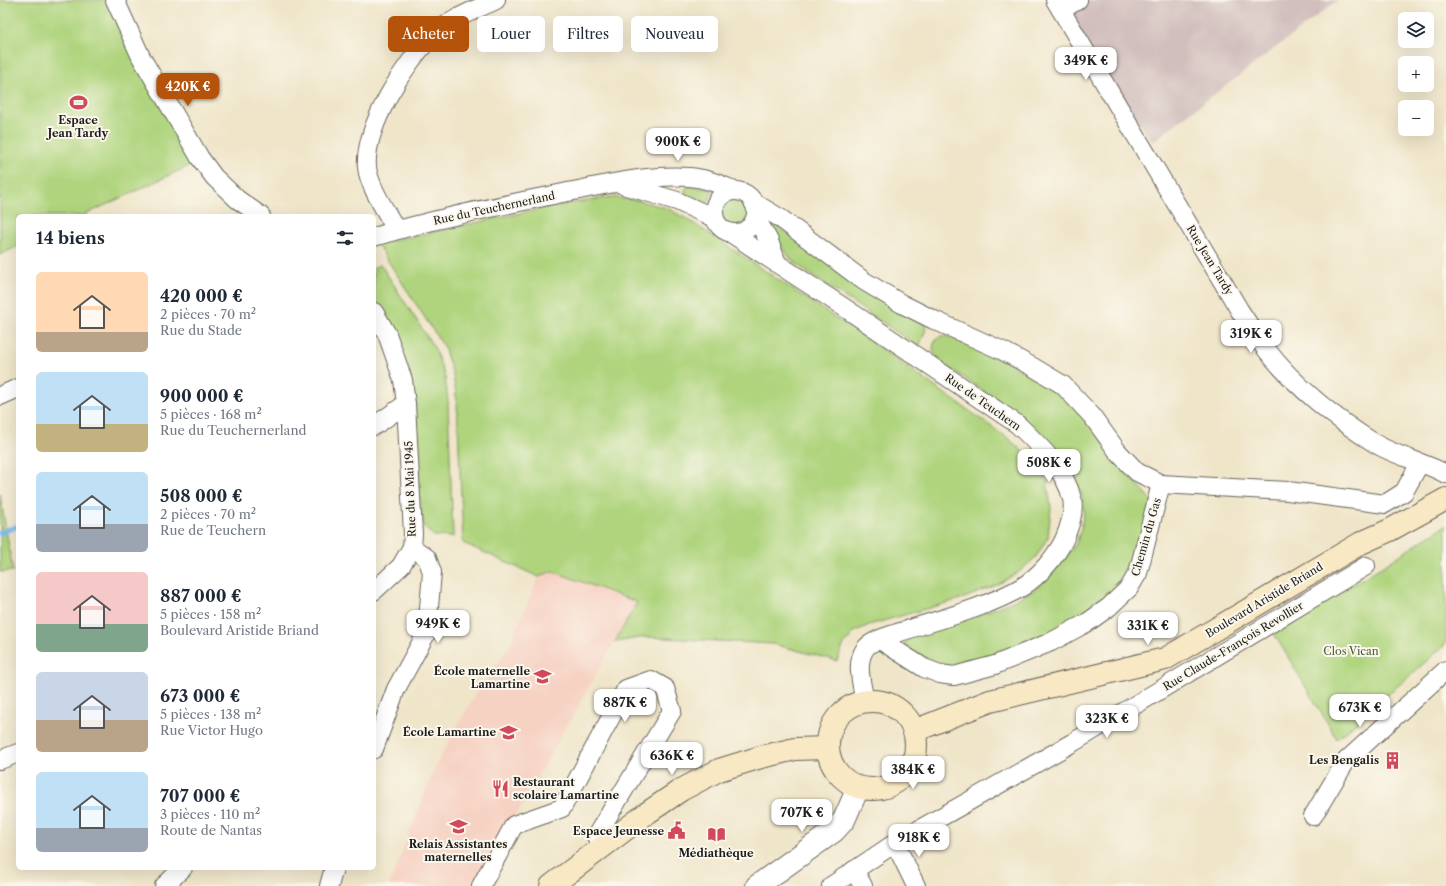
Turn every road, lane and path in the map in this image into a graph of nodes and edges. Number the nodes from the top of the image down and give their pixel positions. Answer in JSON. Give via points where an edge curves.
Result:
{"nodes":[{"id":1,"x":114,"y":0,"type":"edge"},
{"id":2,"x":496,"y":0,"type":"edge"},
{"id":3,"x":1078,"y":0,"type":"edge"},
{"id":4,"x":1058,"y":5,"type":"edge"},
{"id":5,"x":614,"y":183,"type":"junction"},
{"id":6,"x":736,"y":191,"type":"junction"},
{"id":7,"x":754,"y":210,"type":"junction"},
{"id":8,"x":259,"y":214,"type":"edge"},
{"id":9,"x":714,"y":218,"type":"junction"},
{"id":10,"x":396,"y":230,"type":"junction"},
{"id":11,"x":732,"y":234,"type":"junction"},
{"id":12,"x":376,"y":236,"type":"edge"},
{"id":13,"x":777,"y":263,"type":"junction"},
{"id":14,"x":376,"y":316,"type":"edge"},
{"id":15,"x":16,"y":389,"type":"edge"},
{"id":16,"x":0,"y":396,"type":"edge"},
{"id":17,"x":406,"y":404,"type":"junction"},
{"id":18,"x":376,"y":425,"type":"edge"},
{"id":19,"x":1420,"y":463,"type":"junction"},
{"id":20,"x":1446,"y":474,"type":"edge"},
{"id":21,"x":1161,"y":484,"type":"junction"},
{"id":22,"x":1446,"y":499,"type":"edge"},
{"id":23,"x":412,"y":547,"type":"junction"},
{"id":24,"x":1366,"y":566,"type":"dead end"},
{"id":25,"x":376,"y":589,"type":"edge"},
{"id":26,"x":880,"y":640,"type":"junction"},
{"id":27,"x":1446,"y":670,"type":"edge"},
{"id":28,"x":865,"y":702,"type":"junction"},
{"id":29,"x":914,"y":731,"type":"junction"},
{"id":30,"x":376,"y":744,"type":"edge"},
{"id":31,"x":827,"y":748,"type":"junction"},
{"id":32,"x":16,"y":754,"type":"edge"},
{"id":33,"x":0,"y":760,"type":"edge"},
{"id":34,"x":858,"y":788,"type":"junction"},
{"id":35,"x":1312,"y":816,"type":"dead end"},
{"id":36,"x":895,"y":843,"type":"junction"},
{"id":37,"x":603,"y":845,"type":"junction"},
{"id":38,"x":181,"y":870,"type":"edge"},
{"id":39,"x":333,"y":870,"type":"edge"},
{"id":40,"x":854,"y":870,"type":"junction"},
{"id":41,"x":164,"y":886,"type":"edge"},
{"id":42,"x":329,"y":886,"type":"edge"},
{"id":43,"x":481,"y":886,"type":"edge"},
{"id":44,"x":551,"y":886,"type":"edge"},
{"id":45,"x":757,"y":886,"type":"edge"},
{"id":46,"x":831,"y":886,"type":"edge"},
{"id":47,"x":863,"y":886,"type":"edge"},
{"id":48,"x":916,"y":886,"type":"edge"}],
"edges":[{"from":1,"to":8,"type":"street","via":[[141,57],[200,158],[214,177],[237,199]]},
{"from":2,"to":10,"type":"street","via":[[449,23],[434,34],[391,90],[378,119],[370,141],[367,167],[371,182]]},
{"from":3,"to":4,"type":"street"},
{"from":4,"to":19,"type":"street","name":"Rue Jean Tardy","via":[[1240,311],[1266,350],[1316,401],[1340,419],[1377,444]]},
{"from":5,"to":6,"type":"street","name":"Rue du Teuchernerland","via":[[650,178],[691,177]]},
{"from":5,"to":9,"type":"street","name":"Rue du Teuchernerland","via":[[677,201]]},
{"from":5,"to":10,"type":"street","name":"Rue du Teuchernerland"},
{"from":6,"to":7,"type":"street","via":[[747,195]]},
{"from":6,"to":9,"type":"street","via":[[718,198],[713,211]]},
{"from":7,"to":11,"type":"street","via":[[749,228],[744,232]]},
{"from":7,"to":13,"type":"street"},
{"from":7,"to":21,"type":"street","via":[[780,218],[870,285],[902,304],[1003,351],[1063,385],[1092,416],[1118,452],[1137,472]]},
{"from":9,"to":11,"type":"street","via":[[720,228]]},
{"from":10,"to":12,"type":"street","name":"Rue du Teuchernerland"},
{"from":11,"to":13,"type":"street"},
{"from":13,"to":26,"type":"street","name":"Rue de Teuchern","via":[[1017,424],[1053,462],[1062,475],[1072,499],[1069,528],[1059,550],[1044,568],[1022,586],[967,610]]},
{"from":14,"to":17,"type":"street","name":"Rue du 8 Mai 1945","via":[[396,357],[403,380]]},
{"from":15,"to":16,"type":"street"},
{"from":17,"to":18,"type":"street"},
{"from":17,"to":23,"type":"street","name":"Rue du 8 Mai 1945"},
{"from":19,"to":20,"type":"street","name":"Rue Jean Tardy"},
{"from":19,"to":21,"type":"street","name":"Chemin du Gas","via":[[1404,492],[1385,504],[1288,491]]},
{"from":21,"to":26,"type":"street","name":"Chemin du Gas","via":[[1138,573],[1129,588],[1088,622],[1051,642],[994,665],[954,676],[924,668]]},
{"from":22,"to":29,"type":"main road","name":"Boulevard Aristide Briand","via":[[1390,530],[1361,542],[1165,659],[990,701]]},
{"from":23,"to":25,"type":"street","via":[[401,566]]},
{"from":23,"to":30,"type":"street","name":"Rue du 8 Mai 1945","via":[[427,558],[432,572],[427,632],[396,689]]},
{"from":24,"to":36,"type":"street","name":"Rue Claude-François Revollier","via":[[1072,743]]},
{"from":26,"to":28,"type":"street","name":"Rue de Teuchern","via":[[866,647],[860,658]]},
{"from":27,"to":35,"type":"street","via":[[1346,761]]},
{"from":28,"to":29,"type":"main road","via":[[877,701],[900,711]]},
{"from":28,"to":31,"type":"main road","via":[[841,713],[828,735]]},
{"from":29,"to":34,"type":"main road","via":[[914,759],[908,771],[898,781],[886,787],[872,790]]},
{"from":31,"to":34,"type":"main road","via":[[830,761],[837,773],[846,782]]},
{"from":31,"to":37,"type":"main road","via":[[795,750],[719,770],[652,809]]},
{"from":32,"to":33,"type":"street"},
{"from":34,"to":45,"type":"street","via":[[844,820],[834,831]]},
{"from":36,"to":40,"type":"street","name":"Rue Claude-François Revollier"},
{"from":36,"to":48,"type":"street"},
{"from":37,"to":43,"type":"street","via":[[596,836],[672,711],[665,688],[651,680],[626,689],[562,808],[514,825]]},
{"from":37,"to":44,"type":"main road"},
{"from":38,"to":41,"type":"street"},
{"from":39,"to":42,"type":"street"},
{"from":40,"to":46,"type":"street","name":"Rue Claude-François Revollier"},
{"from":40,"to":47,"type":"street"}]}
